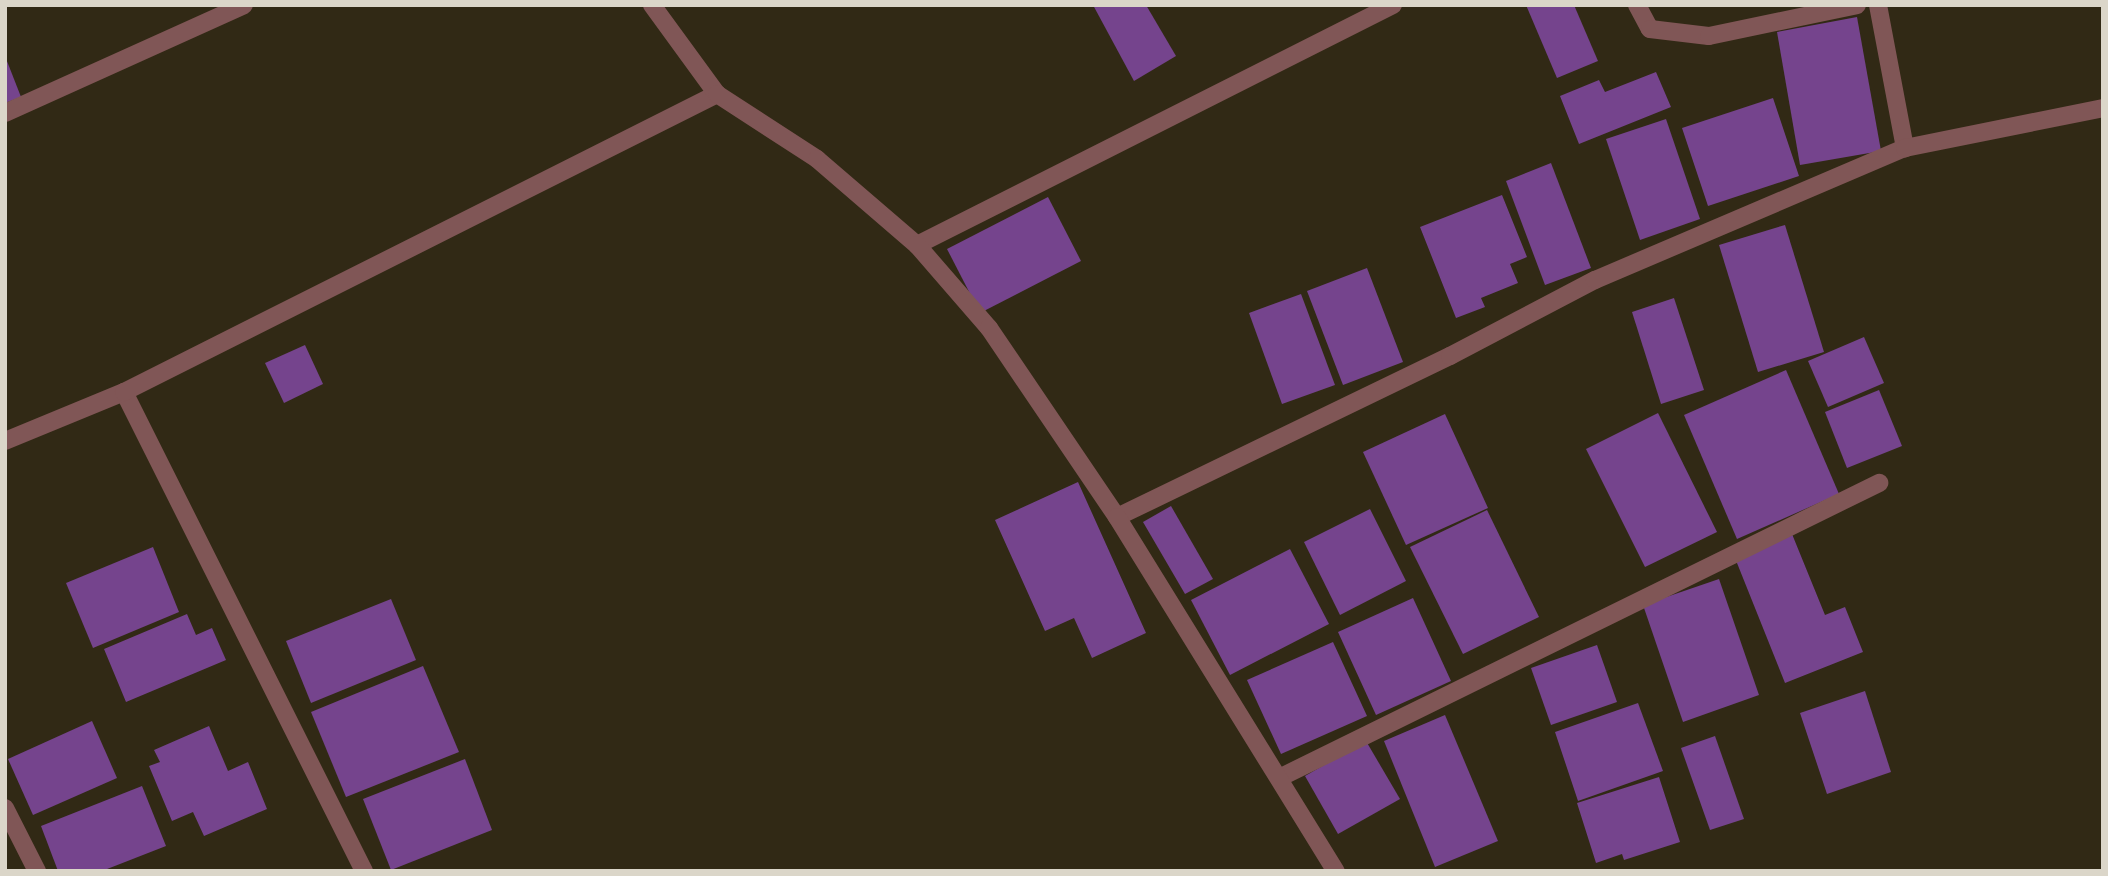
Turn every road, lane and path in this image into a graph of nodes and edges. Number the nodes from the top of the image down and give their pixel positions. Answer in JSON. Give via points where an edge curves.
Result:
{"nodes":[{"id":1,"x":244,"y":5,"type":"edge"},
{"id":2,"x":652,"y":5,"type":"edge"},
{"id":3,"x":1393,"y":5,"type":"edge"},
{"id":4,"x":1637,"y":5,"type":"edge"},
{"id":5,"x":1857,"y":5,"type":"edge"},
{"id":6,"x":1878,"y":5,"type":"edge"},
{"id":7,"x":717,"y":94,"type":"junction"},
{"id":8,"x":2103,"y":108,"type":"edge"},
{"id":9,"x":5,"y":113,"type":"edge"},
{"id":10,"x":1905,"y":148,"type":"junction"},
{"id":11,"x":917,"y":245,"type":"junction"},
{"id":12,"x":124,"y":392,"type":"junction"},
{"id":13,"x":5,"y":442,"type":"edge"},
{"id":14,"x":1879,"y":483,"type":"dead end"},
{"id":15,"x":1117,"y":516,"type":"junction"},
{"id":16,"x":1279,"y":778,"type":"junction"},
{"id":17,"x":5,"y":808,"type":"edge"},
{"id":18,"x":37,"y":871,"type":"edge"},
{"id":19,"x":364,"y":871,"type":"edge"},
{"id":20,"x":1336,"y":871,"type":"edge"}],
"edges":[{"from":1,"to":9,"type":"street"},
{"from":2,"to":7,"type":"street"},
{"from":3,"to":11,"type":"street"},
{"from":4,"to":5,"type":"street","via":[[1650,29],[1709,36]]},
{"from":6,"to":10,"type":"street"},
{"from":7,"to":11,"type":"street","via":[[817,159]]},
{"from":7,"to":12,"type":"street"},
{"from":8,"to":10,"type":"street"},
{"from":10,"to":15,"type":"street","via":[[1595,280],[1450,356]]},
{"from":11,"to":15,"type":"street","via":[[989,328]]},
{"from":12,"to":13,"type":"street"},
{"from":12,"to":19,"type":"street"},
{"from":14,"to":16,"type":"street"},
{"from":15,"to":16,"type":"street"},
{"from":16,"to":20,"type":"street"},
{"from":17,"to":18,"type":"street"}]}
